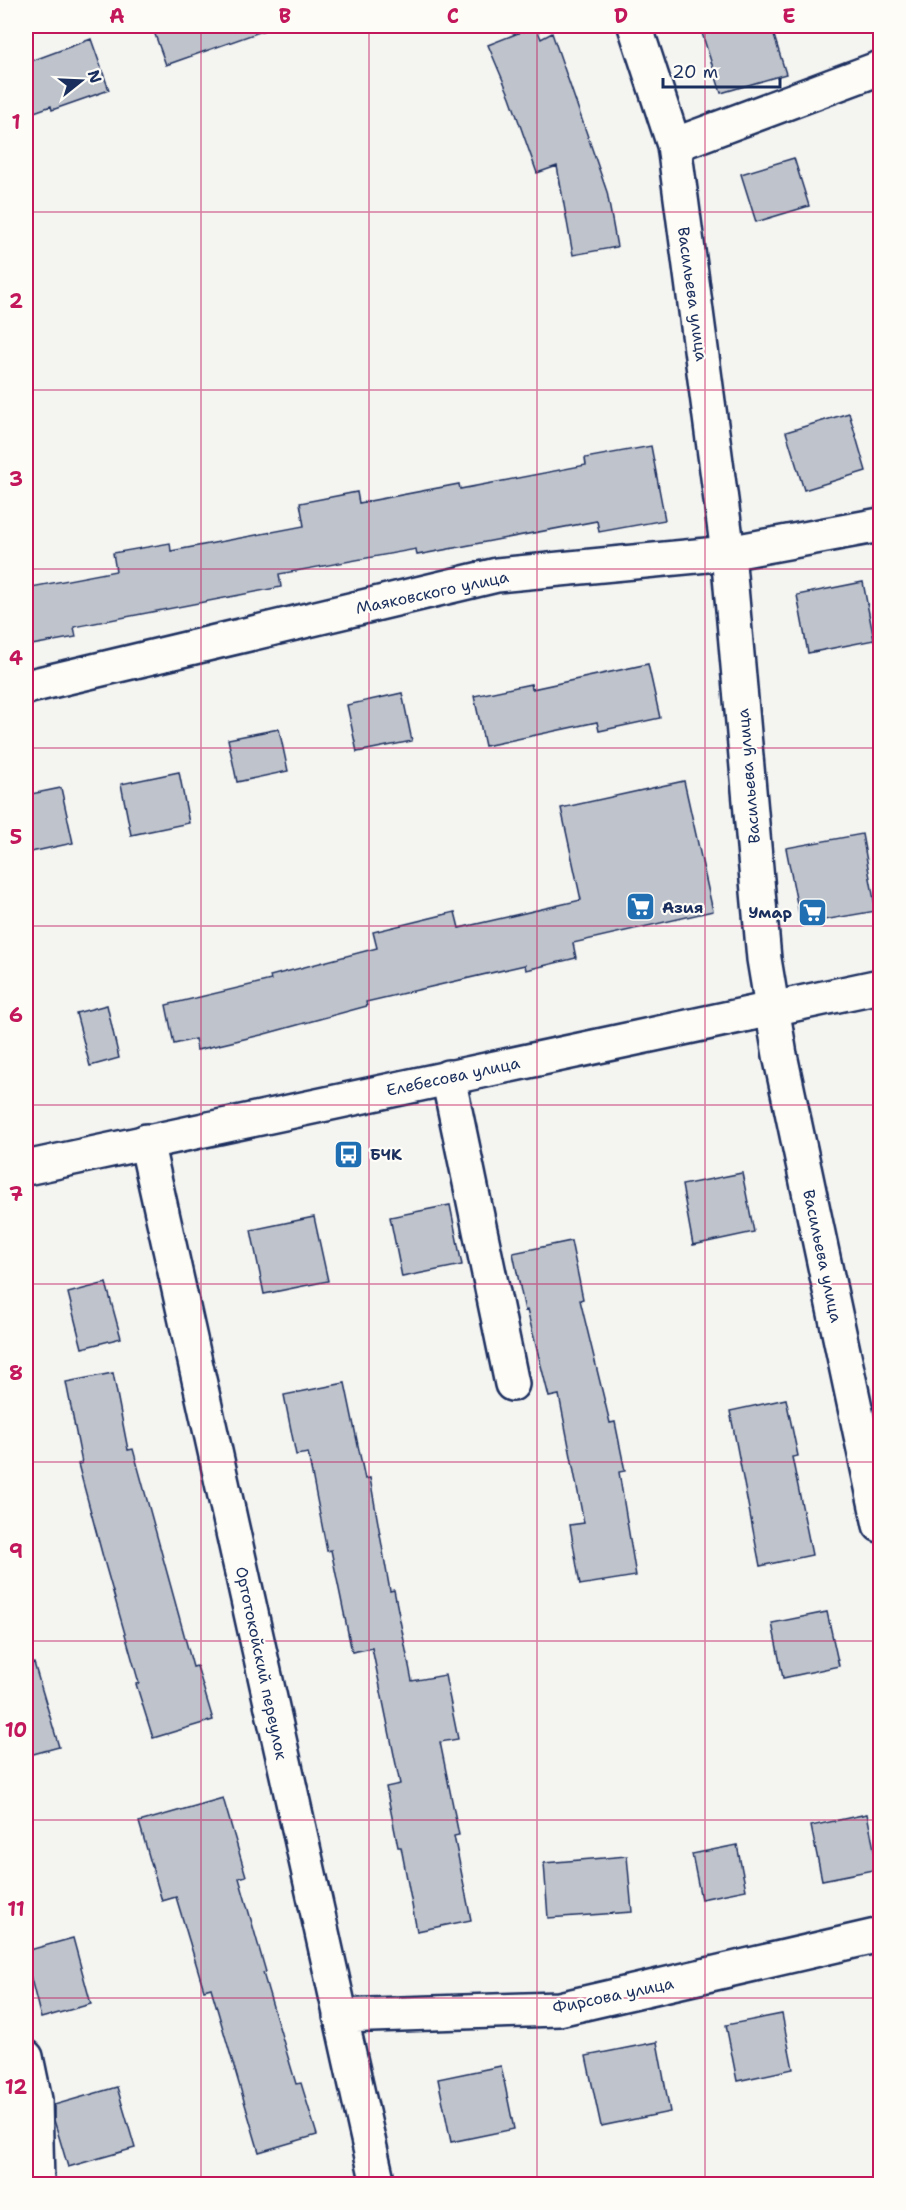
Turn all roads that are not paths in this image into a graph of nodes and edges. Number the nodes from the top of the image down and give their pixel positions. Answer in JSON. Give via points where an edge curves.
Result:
{"nodes":[{"id":1,"x":635,"y":26,"type":"edge"},
{"id":2,"x":880,"y":68,"type":"edge"},
{"id":3,"x":674,"y":145,"type":"junction"},
{"id":4,"x":880,"y":525,"type":"edge"},
{"id":5,"x":728,"y":553,"type":"junction"},
{"id":6,"x":26,"y":687,"type":"edge"},
{"id":7,"x":880,"y":986,"type":"edge"},
{"id":8,"x":773,"y":1009,"type":"junction"},
{"id":9,"x":448,"y":1077,"type":"junction"},
{"id":10,"x":146,"y":1141,"type":"junction"},
{"id":11,"x":26,"y":1168,"type":"edge"},
{"id":12,"x":512,"y":1384,"type":"dead end"},
{"id":13,"x":880,"y":1525,"type":"edge"},
{"id":14,"x":880,"y":1935,"type":"edge"},
{"id":15,"x":340,"y":2016,"type":"junction"},
{"id":16,"x":26,"y":2057,"type":"edge"},
{"id":17,"x":37,"y":2184,"type":"edge"},
{"id":18,"x":378,"y":2184,"type":"edge"}],
"edges":[{"from":1,"to":3,"type":"street","name":"Васильева улица"},
{"from":2,"to":3,"type":"street"},
{"from":3,"to":5,"type":"street","name":"Васильева улица"},
{"from":4,"to":5,"type":"street","name":"Маяковского улица"},
{"from":5,"to":6,"type":"street","name":"Маяковского улица","via":[[497,575]]},
{"from":5,"to":8,"type":"street","name":"Васильева улица","via":[[764,959]]},
{"from":7,"to":8,"type":"street","name":"Елебесова улица"},
{"from":8,"to":9,"type":"street","name":"Елебесова улица"},
{"from":8,"to":13,"type":"street","name":"Васильева улица"},
{"from":9,"to":10,"type":"street","name":"Елебесова улица"},
{"from":9,"to":12,"type":"street"},
{"from":10,"to":11,"type":"street","name":"Елебесова улица"},
{"from":10,"to":15,"type":"street","name":"Ортотокойский переулок"},
{"from":14,"to":15,"type":"street","name":"Фирсова улица","via":[[559,2009]]},
{"from":15,"to":18,"type":"street","name":"Ортотокойский переулок"},
{"from":16,"to":17,"type":"street","via":[[35,2100]]}]}
